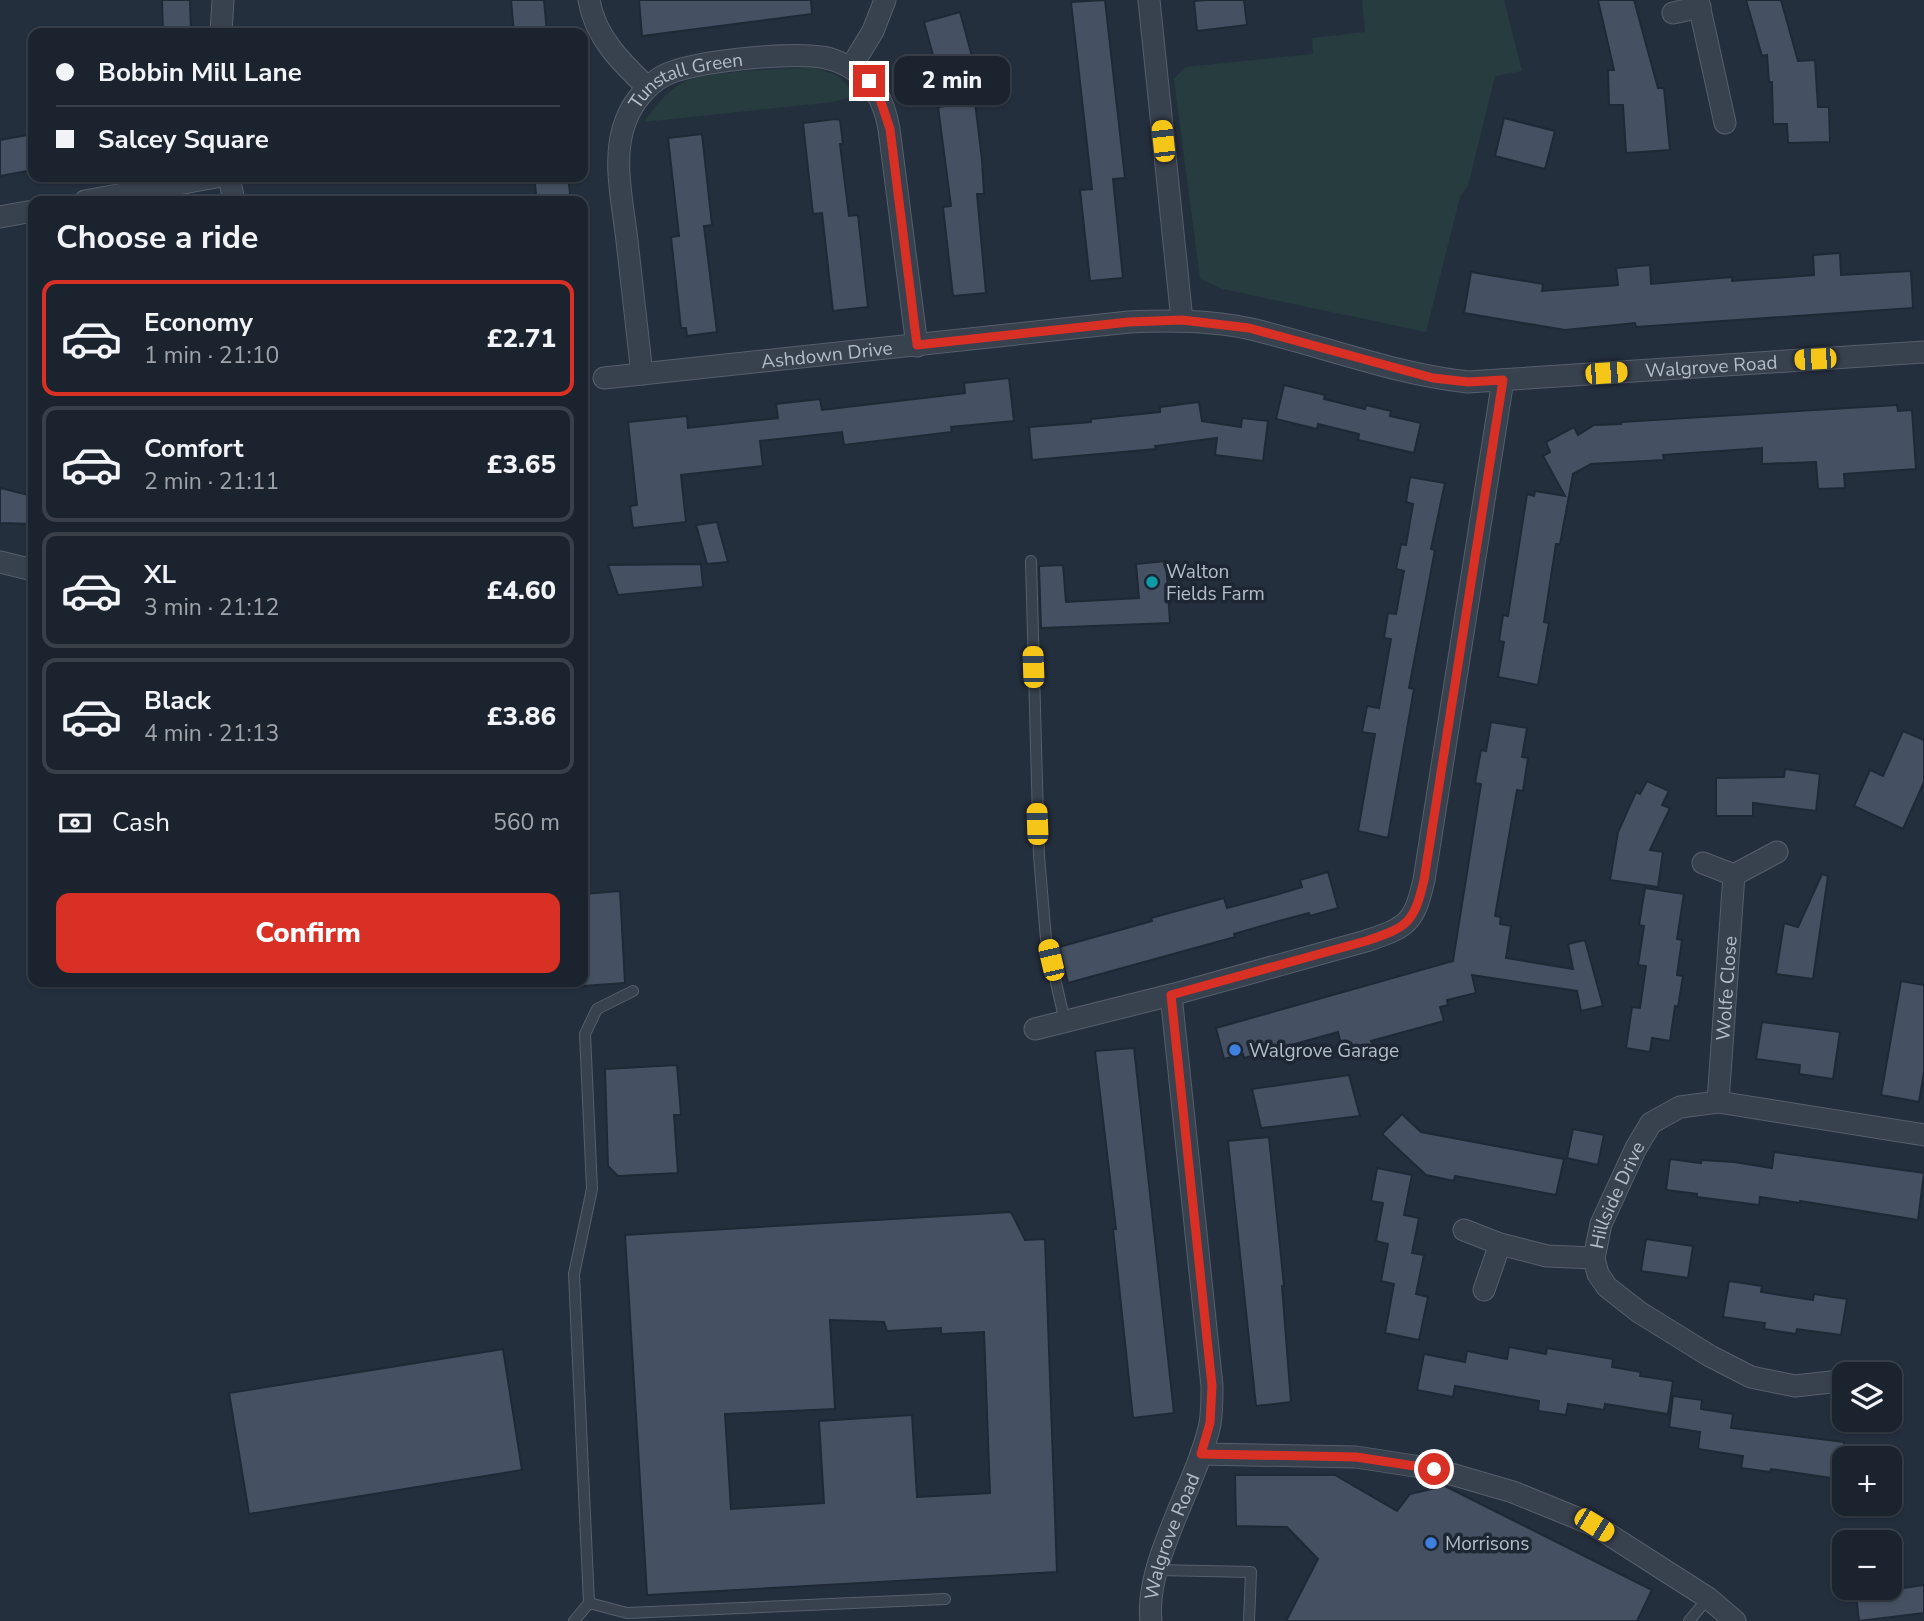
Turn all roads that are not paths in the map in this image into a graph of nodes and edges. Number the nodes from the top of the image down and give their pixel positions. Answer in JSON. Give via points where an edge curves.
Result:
{"nodes":[{"id":1,"x":223,"y":0,"type":"edge"},
{"id":2,"x":589,"y":0,"type":"edge"},
{"id":3,"x":885,"y":0,"type":"edge"},
{"id":4,"x":1149,"y":0,"type":"edge"},
{"id":5,"x":1699,"y":4,"type":"edge"},
{"id":6,"x":1673,"y":13,"type":"dead end"},
{"id":7,"x":221,"y":28,"type":"edge"},
{"id":8,"x":851,"y":67,"type":"junction"},
{"id":9,"x":647,"y":88,"type":"junction"},
{"id":10,"x":1725,"y":123,"type":"dead end"},
{"id":11,"x":189,"y":182,"type":"edge"},
{"id":12,"x":112,"y":196,"type":"edge"},
{"id":13,"x":28,"y":212,"type":"edge"},
{"id":14,"x":0,"y":217,"type":"edge"},
{"id":15,"x":1182,"y":320,"type":"junction"},
{"id":16,"x":917,"y":345,"type":"junction"},
{"id":17,"x":1924,"y":352,"type":"edge"},
{"id":18,"x":642,"y":374,"type":"junction"},
{"id":19,"x":604,"y":378,"type":"dead end"},
{"id":20,"x":1503,"y":380,"type":"junction"},
{"id":21,"x":1031,"y":561,"type":"dead end"},
{"id":22,"x":0,"y":562,"type":"edge"},
{"id":23,"x":28,"y":569,"type":"edge"},
{"id":24,"x":1777,"y":852,"type":"dead end"},
{"id":25,"x":1703,"y":863,"type":"dead end"},
{"id":26,"x":1734,"y":875,"type":"junction"},
{"id":27,"x":634,"y":992,"type":"dead end"},
{"id":28,"x":1171,"y":995,"type":"junction"},
{"id":29,"x":1065,"y":1022,"type":"junction"},
{"id":30,"x":1035,"y":1029,"type":"dead end"},
{"id":31,"x":1718,"y":1102,"type":"junction"},
{"id":32,"x":1924,"y":1135,"type":"edge"},
{"id":33,"x":1464,"y":1230,"type":"dead end"},
{"id":34,"x":1500,"y":1244,"type":"junction"},
{"id":35,"x":1594,"y":1258,"type":"junction"},
{"id":36,"x":1484,"y":1290,"type":"dead end"},
{"id":37,"x":1832,"y":1382,"type":"edge"},
{"id":38,"x":1201,"y":1454,"type":"junction"},
{"id":39,"x":1157,"y":1570,"type":"junction"},
{"id":40,"x":1709,"y":1598,"type":"junction"},
{"id":41,"x":945,"y":1599,"type":"dead end"},
{"id":42,"x":589,"y":1603,"type":"junction"},
{"id":43,"x":574,"y":1621,"type":"edge"},
{"id":44,"x":1151,"y":1621,"type":"edge"},
{"id":45,"x":1249,"y":1621,"type":"edge"},
{"id":46,"x":1689,"y":1621,"type":"edge"},
{"id":47,"x":1735,"y":1621,"type":"edge"}],
"edges":[{"from":1,"to":7,"type":"street"},
{"from":2,"to":9,"type":"street","via":[[592,17],[613,55]]},
{"from":3,"to":8,"type":"street"},
{"from":4,"to":15,"type":"street"},
{"from":5,"to":6,"type":"street"},
{"from":5,"to":10,"type":"street"},
{"from":8,"to":9,"type":"street","name":"Tunstall Green","via":[[823,57],[719,62],[682,68]]},
{"from":8,"to":16,"type":"street","via":[[869,81],[886,113]]},
{"from":9,"to":18,"type":"street","name":"Tunstall Green","via":[[626,121],[620,154]]},
{"from":11,"to":12,"type":"street"},
{"from":13,"to":14,"type":"street"},
{"from":15,"to":16,"type":"street","name":"Ashdown Drive"},
{"from":15,"to":20,"type":"street","name":"Ashdown Drive","via":[[1249,328],[1433,378]]},
{"from":16,"to":18,"type":"street","name":"Ashdown Drive"},
{"from":17,"to":20,"type":"street","name":"Walgrove Road"},
{"from":18,"to":19,"type":"street","name":"Ashdown Drive"},
{"from":20,"to":28,"type":"street","via":[[1424,880],[1409,922],[1366,941]]},
{"from":21,"to":29,"type":"lane","via":[[1039,845],[1046,939]]},
{"from":22,"to":23,"type":"street"},
{"from":24,"to":26,"type":"street"},
{"from":25,"to":26,"type":"street"},
{"from":26,"to":31,"type":"street","name":"Wolfe Close"},
{"from":27,"to":42,"type":"lane","via":[[597,1009],[585,1034],[592,1189],[574,1274]]},
{"from":28,"to":29,"type":"street"},
{"from":28,"to":38,"type":"street","name":"Walgrove Road","via":[[1212,1386],[1210,1423]]},
{"from":29,"to":30,"type":"street"},
{"from":31,"to":32,"type":"street","name":"Hillside Drive"},
{"from":31,"to":35,"type":"street","name":"Hillside Drive","via":[[1680,1107],[1651,1124],[1601,1224]]},
{"from":33,"to":34,"type":"street"},
{"from":34,"to":35,"type":"street","via":[[1546,1256]]},
{"from":34,"to":36,"type":"street"},
{"from":35,"to":37,"type":"street","name":"Hillside Drive","via":[[1607,1287],[1710,1356],[1751,1377],[1795,1386]]},
{"from":38,"to":39,"type":"street","name":"Walgrove Road"},
{"from":38,"to":40,"type":"street","via":[[1356,1457],[1434,1469],[1513,1492],[1594,1525]]},
{"from":39,"to":44,"type":"street","name":"Walgrove Road","via":[[1149,1608]]},
{"from":39,"to":45,"type":"lane","via":[[1251,1572]]},
{"from":40,"to":46,"type":"lane"},
{"from":40,"to":47,"type":"street"},
{"from":41,"to":42,"type":"lane","via":[[627,1613]]},
{"from":42,"to":43,"type":"lane"}]}
